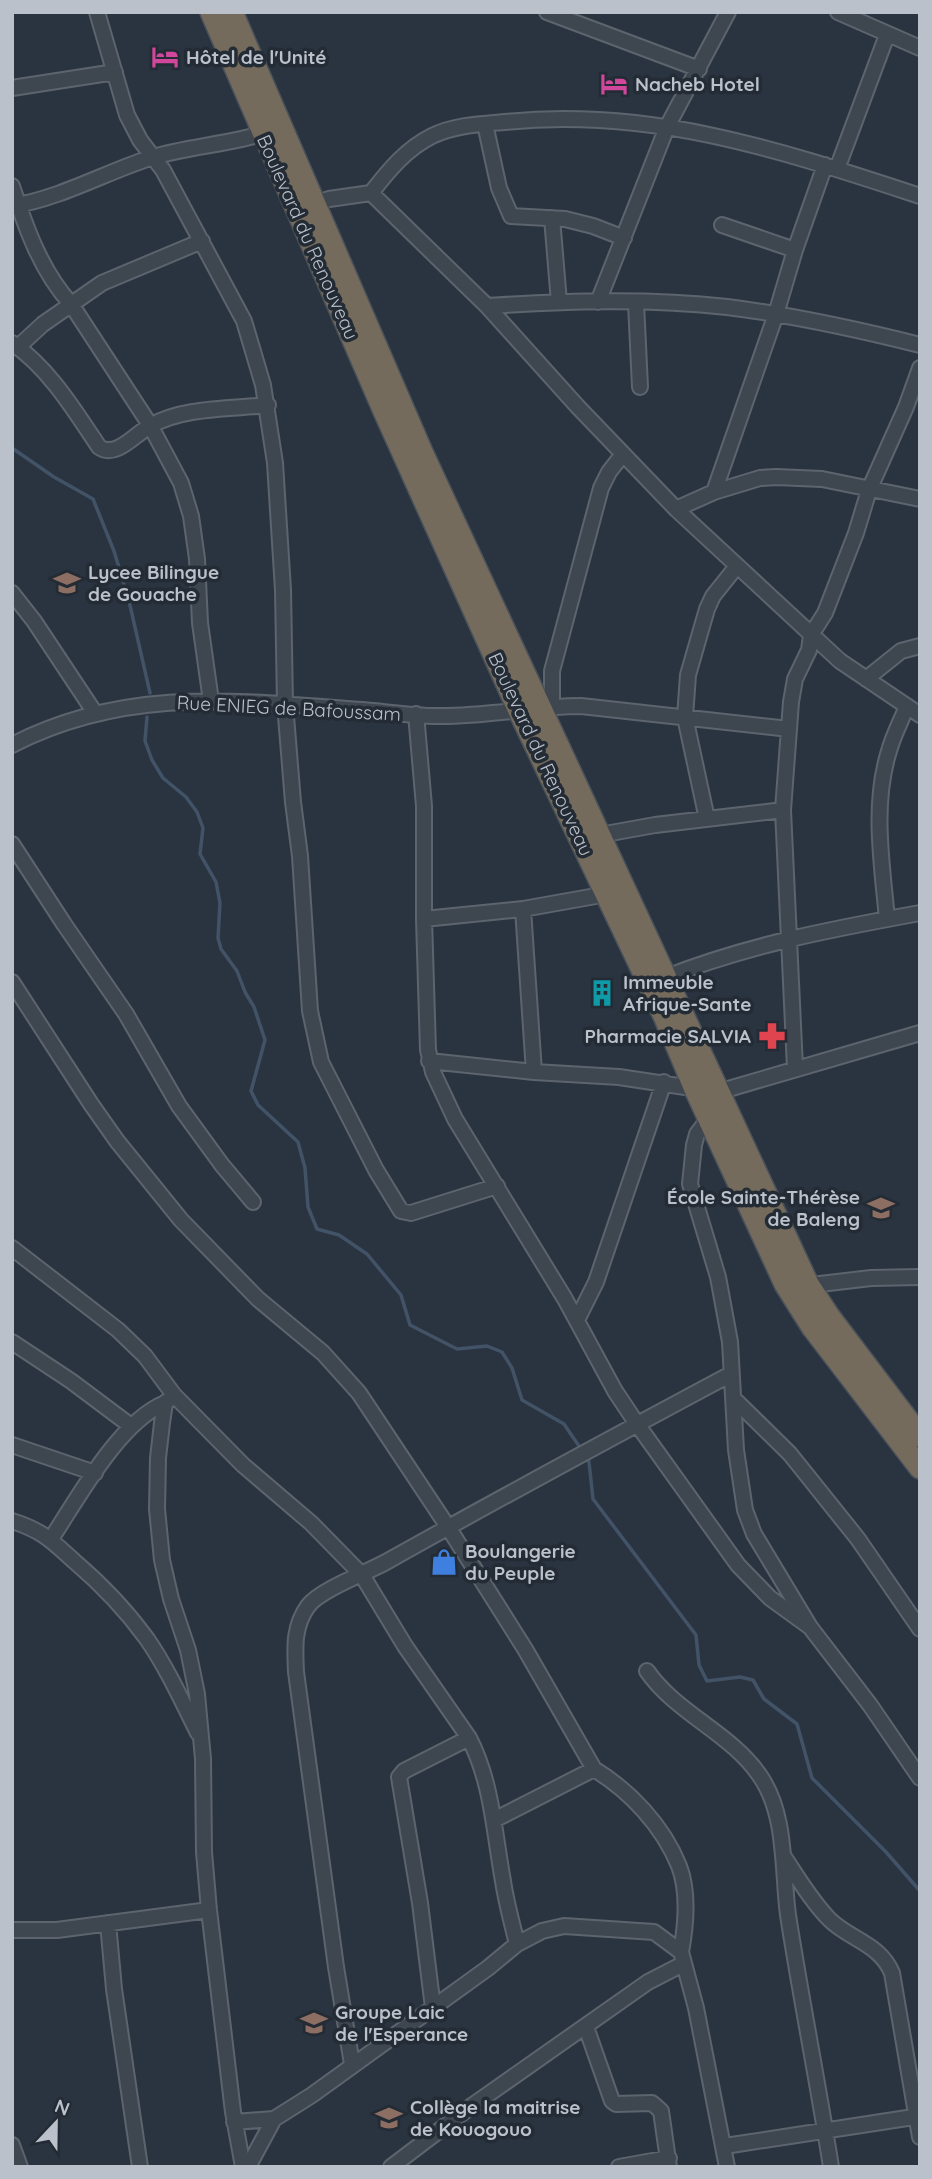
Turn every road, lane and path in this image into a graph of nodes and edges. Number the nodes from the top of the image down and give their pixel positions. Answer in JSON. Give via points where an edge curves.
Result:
{"nodes":[{"id":1,"x":97,"y":12,"type":"edge"},
{"id":2,"x":211,"y":12,"type":"edge"},
{"id":3,"x":232,"y":12,"type":"edge"},
{"id":4,"x":547,"y":12,"type":"edge"},
{"id":5,"x":728,"y":12,"type":"edge"},
{"id":6,"x":838,"y":12,"type":"edge"},
{"id":7,"x":887,"y":35,"type":"junction"},
{"id":8,"x":920,"y":47,"type":"edge"},
{"id":9,"x":699,"y":69,"type":"junction"},
{"id":10,"x":115,"y":72,"type":"junction"},
{"id":11,"x":12,"y":88,"type":"edge"},
{"id":12,"x":485,"y":124,"type":"junction"},
{"id":13,"x":667,"y":127,"type":"junction"},
{"id":14,"x":272,"y":130,"type":"junction"},
{"id":15,"x":152,"y":157,"type":"junction"},
{"id":16,"x":831,"y":167,"type":"junction"},
{"id":17,"x":12,"y":186,"type":"edge"},
{"id":18,"x":371,"y":193,"type":"junction"},
{"id":19,"x":920,"y":196,"type":"edge"},
{"id":20,"x":15,"y":206,"type":"edge"},
{"id":21,"x":306,"y":206,"type":"junction"},
{"id":22,"x":552,"y":218,"type":"junction"},
{"id":23,"x":722,"y":225,"type":"dead end"},
{"id":24,"x":624,"y":238,"type":"junction"},
{"id":25,"x":202,"y":240,"type":"junction"},
{"id":26,"x":795,"y":250,"type":"junction"},
{"id":27,"x":559,"y":302,"type":"junction"},
{"id":28,"x":598,"y":302,"type":"junction"},
{"id":29,"x":636,"y":303,"type":"junction"},
{"id":30,"x":71,"y":304,"type":"junction"},
{"id":31,"x":487,"y":306,"type":"junction"},
{"id":32,"x":776,"y":314,"type":"junction"},
{"id":33,"x":15,"y":345,"type":"edge"},
{"id":34,"x":920,"y":345,"type":"edge"},
{"id":35,"x":920,"y":368,"type":"edge"},
{"id":36,"x":640,"y":387,"type":"dead end"},
{"id":37,"x":268,"y":405,"type":"junction"},
{"id":38,"x":150,"y":425,"type":"junction"},
{"id":39,"x":623,"y":454,"type":"junction"},
{"id":40,"x":869,"y":490,"type":"junction"},
{"id":41,"x":714,"y":492,"type":"junction"},
{"id":42,"x":920,"y":499,"type":"edge"},
{"id":43,"x":677,"y":509,"type":"junction"},
{"id":44,"x":737,"y":566,"type":"junction"},
{"id":45,"x":12,"y":593,"type":"edge"},
{"id":46,"x":811,"y":635,"type":"junction"},
{"id":47,"x":920,"y":646,"type":"edge"},
{"id":48,"x":866,"y":679,"type":"junction"},
{"id":49,"x":211,"y":701,"type":"junction"},
{"id":50,"x":285,"y":704,"type":"junction"},
{"id":51,"x":907,"y":706,"type":"junction"},
{"id":52,"x":536,"y":708,"type":"junction"},
{"id":53,"x":95,"y":713,"type":"junction"},
{"id":54,"x":416,"y":715,"type":"junction"},
{"id":55,"x":920,"y":715,"type":"edge"},
{"id":56,"x":685,"y":716,"type":"junction"},
{"id":57,"x":789,"y":729,"type":"junction"},
{"id":58,"x":12,"y":745,"type":"edge"},
{"id":59,"x":783,"y":810,"type":"junction"},
{"id":60,"x":707,"y":819,"type":"junction"},
{"id":61,"x":591,"y":838,"type":"junction"},
{"id":62,"x":12,"y":844,"type":"edge"},
{"id":63,"x":607,"y":894,"type":"junction"},
{"id":64,"x":523,"y":909,"type":"junction"},
{"id":65,"x":920,"y":913,"type":"edge"},
{"id":66,"x":424,"y":919,"type":"junction"},
{"id":67,"x":887,"y":919,"type":"junction"},
{"id":68,"x":790,"y":939,"type":"junction"},
{"id":69,"x":664,"y":978,"type":"junction"},
{"id":70,"x":12,"y":982,"type":"edge"},
{"id":71,"x":920,"y":1033,"type":"edge"},
{"id":72,"x":429,"y":1061,"type":"junction"},
{"id":73,"x":795,"y":1068,"type":"junction"},
{"id":74,"x":534,"y":1072,"type":"junction"},
{"id":75,"x":664,"y":1082,"type":"junction"},
{"id":76,"x":694,"y":1087,"type":"junction"},
{"id":77,"x":718,"y":1107,"type":"junction"},
{"id":78,"x":497,"y":1186,"type":"junction"},
{"id":79,"x":253,"y":1202,"type":"dead end"},
{"id":80,"x":12,"y":1248,"type":"edge"},
{"id":81,"x":920,"y":1277,"type":"edge"},
{"id":82,"x":798,"y":1287,"type":"junction"},
{"id":83,"x":578,"y":1320,"type":"junction"},
{"id":84,"x":12,"y":1342,"type":"edge"},
{"id":85,"x":731,"y":1374,"type":"junction"},
{"id":86,"x":733,"y":1398,"type":"junction"},
{"id":87,"x":170,"y":1399,"type":"junction"},
{"id":88,"x":890,"y":1412,"type":"junction"},
{"id":89,"x":637,"y":1424,"type":"junction"},
{"id":90,"x":131,"y":1426,"type":"junction"},
{"id":91,"x":920,"y":1436,"type":"edge"},
{"id":92,"x":12,"y":1445,"type":"edge"},
{"id":93,"x":920,"y":1468,"type":"edge"},
{"id":94,"x":94,"y":1473,"type":"junction"},
{"id":95,"x":12,"y":1521,"type":"edge"},
{"id":96,"x":448,"y":1527,"type":"junction"},
{"id":97,"x":51,"y":1539,"type":"junction"},
{"id":98,"x":362,"y":1575,"type":"junction"},
{"id":99,"x":810,"y":1627,"type":"junction"},
{"id":100,"x":920,"y":1629,"type":"edge"},
{"id":101,"x":648,"y":1671,"type":"dead end"},
{"id":102,"x":469,"y":1738,"type":"junction"},
{"id":103,"x":202,"y":1739,"type":"junction"},
{"id":104,"x":593,"y":1769,"type":"junction"},
{"id":105,"x":920,"y":1778,"type":"edge"},
{"id":106,"x":494,"y":1820,"type":"junction"},
{"id":107,"x":783,"y":1856,"type":"junction"},
{"id":108,"x":209,"y":1910,"type":"junction"},
{"id":109,"x":108,"y":1923,"type":"junction"},
{"id":110,"x":12,"y":1930,"type":"edge"},
{"id":111,"x":517,"y":1944,"type":"junction"},
{"id":112,"x":682,"y":1958,"type":"junction"},
{"id":113,"x":433,"y":2008,"type":"junction"},
{"id":114,"x":586,"y":2027,"type":"junction"},
{"id":115,"x":352,"y":2064,"type":"junction"},
{"id":116,"x":919,"y":2116,"type":"edge"},
{"id":117,"x":274,"y":2119,"type":"junction"},
{"id":118,"x":234,"y":2122,"type":"junction"},
{"id":119,"x":825,"y":2130,"type":"junction"},
{"id":120,"x":920,"y":2137,"type":"edge"},
{"id":121,"x":12,"y":2145,"type":"edge"},
{"id":122,"x":724,"y":2146,"type":"junction"},
{"id":123,"x":669,"y":2162,"type":"edge"},
{"id":124,"x":20,"y":2167,"type":"edge"},
{"id":125,"x":140,"y":2167,"type":"edge"},
{"id":126,"x":243,"y":2167,"type":"edge"},
{"id":127,"x":248,"y":2167,"type":"edge"},
{"id":128,"x":391,"y":2167,"type":"edge"},
{"id":129,"x":619,"y":2167,"type":"edge"},
{"id":130,"x":727,"y":2167,"type":"edge"},
{"id":131,"x":831,"y":2167,"type":"edge"}],
"edges":[{"from":1,"to":10,"type":"street"},
{"from":2,"to":14,"type":"highway","name":"Boulevard du Renouveau"},
{"from":3,"to":14,"type":"highway","name":"Boulevard du Renouveau"},
{"from":4,"to":9,"type":"street"},
{"from":5,"to":9,"type":"street"},
{"from":6,"to":7,"type":"street"},
{"from":7,"to":8,"type":"street"},
{"from":7,"to":16,"type":"street"},
{"from":9,"to":13,"type":"street"},
{"from":10,"to":11,"type":"street"},
{"from":10,"to":15,"type":"street","via":[[127,115]]},
{"from":12,"to":13,"type":"street","via":[[592,118]]},
{"from":12,"to":18,"type":"street","via":[[455,128],[419,143],[391,167]]},
{"from":12,"to":22,"type":"street","via":[[508,213],[516,218]]},
{"from":13,"to":16,"type":"street","via":[[720,135]]},
{"from":13,"to":24,"type":"street"},
{"from":14,"to":15,"type":"street"},
{"from":14,"to":21,"type":"highway","name":"Boulevard du Renouveau"},
{"from":15,"to":20,"type":"street","via":[[54,196]]},
{"from":15,"to":25,"type":"street"},
{"from":16,"to":19,"type":"street"},
{"from":16,"to":26,"type":"street"},
{"from":17,"to":20,"type":"street"},
{"from":18,"to":21,"type":"street"},
{"from":18,"to":31,"type":"street"},
{"from":20,"to":30,"type":"street","via":[[41,261]]},
{"from":21,"to":52,"type":"highway","name":"Boulevard du Renouveau","via":[[392,407]]},
{"from":22,"to":24,"type":"street"},
{"from":22,"to":27,"type":"street"},
{"from":23,"to":26,"type":"street"},
{"from":24,"to":28,"type":"street"},
{"from":25,"to":30,"type":"street","via":[[102,283]]},
{"from":25,"to":37,"type":"street","via":[[250,336]]},
{"from":26,"to":32,"type":"street"},
{"from":27,"to":28,"type":"street"},
{"from":27,"to":31,"type":"street"},
{"from":28,"to":29,"type":"street"},
{"from":29,"to":32,"type":"street"},
{"from":29,"to":36,"type":"street"},
{"from":30,"to":33,"type":"street"},
{"from":30,"to":38,"type":"street"},
{"from":31,"to":39,"type":"street"},
{"from":32,"to":34,"type":"street"},
{"from":32,"to":41,"type":"street"},
{"from":33,"to":38,"type":"street","via":[[63,396],[102,449],[114,450]]},
{"from":35,"to":40,"type":"street"},
{"from":37,"to":38,"type":"street","via":[[178,415]]},
{"from":37,"to":50,"type":"street","via":[[283,590]]},
{"from":38,"to":49,"type":"street","via":[[181,483],[191,516]]},
{"from":39,"to":43,"type":"street"},
{"from":39,"to":52,"type":"street","via":[[604,479],[552,671]]},
{"from":40,"to":41,"type":"street","via":[[822,479],[776,477]]},
{"from":40,"to":42,"type":"street"},
{"from":40,"to":46,"type":"street","via":[[825,613]]},
{"from":41,"to":43,"type":"street"},
{"from":43,"to":44,"type":"street"},
{"from":44,"to":46,"type":"street"},
{"from":44,"to":56,"type":"street","via":[[713,596],[704,617],[688,676]]},
{"from":45,"to":53,"type":"street"},
{"from":46,"to":48,"type":"street"},
{"from":46,"to":57,"type":"street","via":[[795,679]]},
{"from":47,"to":48,"type":"street","via":[[901,652]]},
{"from":48,"to":51,"type":"street"},
{"from":49,"to":50,"type":"street","name":"Rue ENIEG de Bafoussam"},
{"from":49,"to":53,"type":"street","name":"Rue ENIEG de Bafoussam","via":[[152,702]]},
{"from":50,"to":54,"type":"street","name":"Rue ENIEG de Bafoussam"},
{"from":50,"to":78,"type":"street","via":[[310,1011],[321,1062],[401,1211],[411,1213]]},
{"from":51,"to":55,"type":"street"},
{"from":51,"to":67,"type":"street","via":[[881,787]]},
{"from":52,"to":54,"type":"street","name":"Rue ENIEG de Bafoussam","via":[[459,716]]},
{"from":52,"to":56,"type":"street","name":"Rue ENIEG de Bafoussam","via":[[581,706]]},
{"from":52,"to":61,"type":"highway","name":"Boulevard du Renouveau"},
{"from":53,"to":58,"type":"street","name":"Rue ENIEG de Bafoussam"},
{"from":54,"to":66,"type":"street","via":[[424,806]]},
{"from":56,"to":57,"type":"street","name":"Rue ENIEG de Bafoussam"},
{"from":56,"to":60,"type":"street"},
{"from":57,"to":59,"type":"street"},
{"from":59,"to":60,"type":"street"},
{"from":59,"to":68,"type":"street"},
{"from":60,"to":61,"type":"street"},
{"from":61,"to":63,"type":"highway","name":"Boulevard du Renouveau"},
{"from":61,"to":69,"type":"highway","name":"Boulevard du Renouveau"},
{"from":62,"to":79,"type":"street","via":[[126,1014],[179,1106]]},
{"from":63,"to":64,"type":"street"},
{"from":63,"to":76,"type":"highway","name":"Boulevard du Renouveau"},
{"from":64,"to":66,"type":"street"},
{"from":64,"to":74,"type":"street"},
{"from":65,"to":67,"type":"street"},
{"from":66,"to":72,"type":"street"},
{"from":67,"to":68,"type":"street"},
{"from":68,"to":69,"type":"street","via":[[714,958]]},
{"from":68,"to":73,"type":"street"},
{"from":69,"to":77,"type":"highway","name":"Boulevard du Renouveau"},
{"from":70,"to":96,"type":"street","via":[[91,1104],[161,1196],[230,1272],[323,1353],[359,1392]]},
{"from":71,"to":73,"type":"street"},
{"from":72,"to":74,"type":"street"},
{"from":72,"to":78,"type":"street","via":[[455,1119]]},
{"from":73,"to":77,"type":"street"},
{"from":74,"to":75,"type":"street"},
{"from":75,"to":76,"type":"street"},
{"from":75,"to":83,"type":"street","via":[[596,1282]]},
{"from":76,"to":77,"type":"highway","name":"Boulevard du Renouveau"},
{"from":77,"to":82,"type":"highway","name":"Boulevard du Renouveau"},
{"from":77,"to":85,"type":"street","via":[[701,1127],[694,1145],[690,1184],[718,1278]]},
{"from":78,"to":83,"type":"street"},
{"from":80,"to":87,"type":"street","via":[[118,1330],[145,1356]]},
{"from":81,"to":82,"type":"street"},
{"from":82,"to":88,"type":"highway","name":"Boulevard du Renouveau"},
{"from":83,"to":89,"type":"street"},
{"from":84,"to":90,"type":"street"},
{"from":85,"to":86,"type":"street"},
{"from":85,"to":89,"type":"street"},
{"from":86,"to":99,"type":"street","via":[[736,1450],[749,1522]]},
{"from":86,"to":100,"type":"street","via":[[790,1454],[858,1539]]},
{"from":87,"to":90,"type":"street"},
{"from":87,"to":98,"type":"street"},
{"from":87,"to":103,"type":"street","via":[[157,1508],[162,1560],[188,1650]]},
{"from":88,"to":91,"type":"highway","name":"Boulevard du Renouveau"},
{"from":88,"to":93,"type":"highway","name":"Boulevard du Renouveau"},
{"from":89,"to":96,"type":"street"},
{"from":89,"to":99,"type":"street","via":[[738,1565],[770,1598]]},
{"from":90,"to":94,"type":"street"},
{"from":92,"to":94,"type":"street"},
{"from":94,"to":97,"type":"street"},
{"from":95,"to":97,"type":"street"},
{"from":96,"to":98,"type":"street"},
{"from":96,"to":104,"type":"street"},
{"from":97,"to":103,"type":"street","via":[[147,1639]]},
{"from":98,"to":102,"type":"street"},
{"from":98,"to":115,"type":"street","via":[[308,1605],[295,1639]]},
{"from":99,"to":105,"type":"street"},
{"from":101,"to":107,"type":"street","via":[[760,1775],[770,1795]]},
{"from":102,"to":106,"type":"street","via":[[478,1755]]},
{"from":102,"to":113,"type":"street","via":[[399,1777]]},
{"from":103,"to":108,"type":"street"},
{"from":104,"to":106,"type":"street"},
{"from":104,"to":112,"type":"street","via":[[625,1790],[641,1808],[679,1867],[686,1928]]},
{"from":106,"to":111,"type":"street"},
{"from":107,"to":116,"type":"street","via":[[828,1918],[888,1962]]},
{"from":107,"to":119,"type":"street","via":[[788,1912]]},
{"from":108,"to":109,"type":"street"},
{"from":108,"to":118,"type":"street"},
{"from":109,"to":110,"type":"street"},
{"from":109,"to":125,"type":"street"},
{"from":111,"to":112,"type":"street","via":[[564,1926],[654,1931]]},
{"from":111,"to":113,"type":"street"},
{"from":112,"to":114,"type":"street"},
{"from":112,"to":122,"type":"street"},
{"from":113,"to":115,"type":"street"},
{"from":114,"to":123,"type":"street","via":[[612,2101],[652,2103],[661,2111]]},
{"from":114,"to":128,"type":"street"},
{"from":115,"to":117,"type":"street"},
{"from":116,"to":119,"type":"street"},
{"from":116,"to":120,"type":"street"},
{"from":117,"to":118,"type":"street"},
{"from":117,"to":127,"type":"street"},
{"from":118,"to":126,"type":"street"},
{"from":119,"to":122,"type":"street"},
{"from":119,"to":131,"type":"street"},
{"from":121,"to":124,"type":"street"},
{"from":122,"to":130,"type":"street"},
{"from":123,"to":129,"type":"street"}]}
